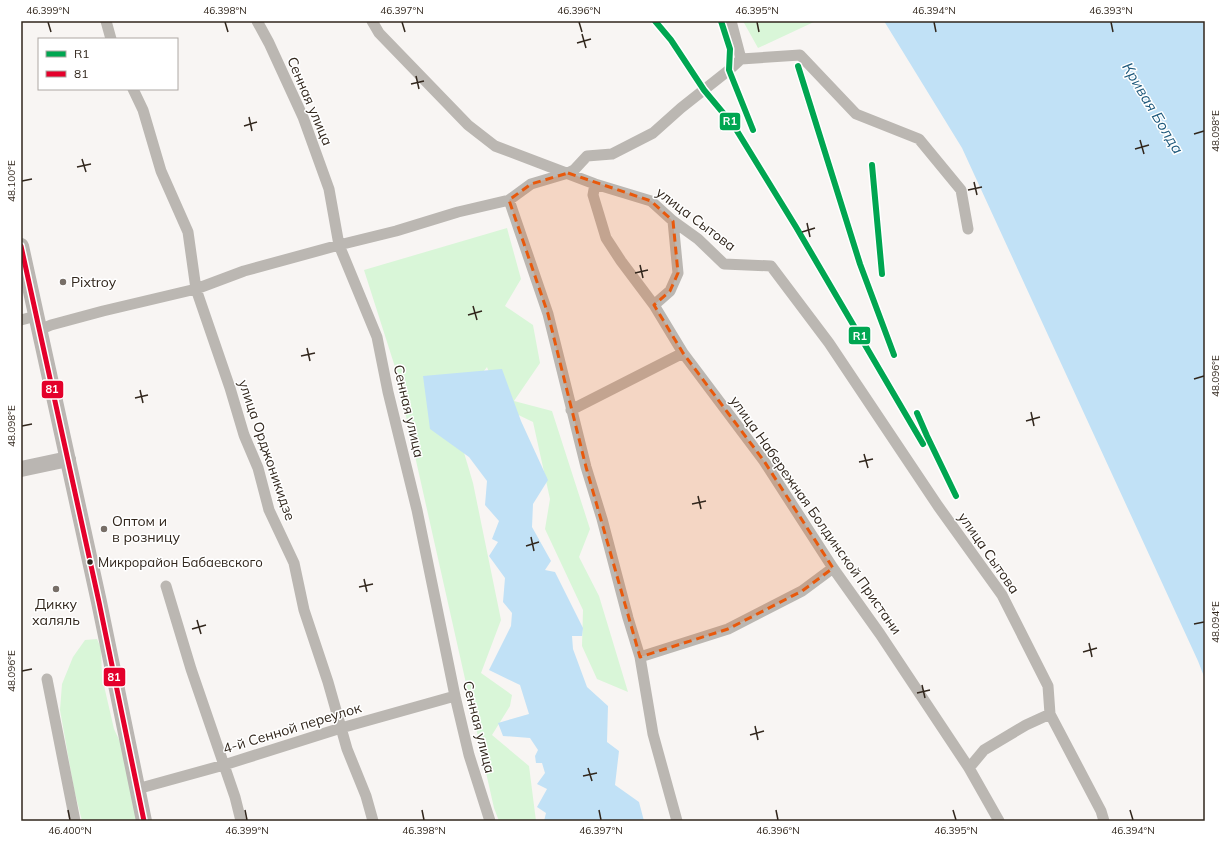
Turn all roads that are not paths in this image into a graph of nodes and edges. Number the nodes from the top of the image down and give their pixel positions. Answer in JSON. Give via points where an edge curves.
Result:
{"nodes":[{"id":1,"x":106,"y":21,"type":"edge"},
{"id":2,"x":257,"y":21,"type":"edge"},
{"id":3,"x":372,"y":21,"type":"edge"},
{"id":4,"x":731,"y":21,"type":"edge"},
{"id":5,"x":111,"y":38,"type":"edge"},
{"id":6,"x":741,"y":59,"type":"junction"},
{"id":7,"x":133,"y":90,"type":"edge"},
{"id":8,"x":568,"y":173,"type":"junction"},
{"id":9,"x":595,"y":184,"type":"junction"},
{"id":10,"x":509,"y":200,"type":"junction"},
{"id":11,"x":673,"y":221,"type":"junction"},
{"id":12,"x":968,"y":229,"type":"dead end"},
{"id":13,"x":339,"y":244,"type":"junction"},
{"id":14,"x":21,"y":246,"type":"edge"},
{"id":15,"x":196,"y":289,"type":"junction"},
{"id":16,"x":654,"y":305,"type":"junction"},
{"id":17,"x":32,"y":322,"type":"edge"},
{"id":18,"x":683,"y":353,"type":"junction"},
{"id":19,"x":571,"y":410,"type":"junction"},
{"id":20,"x":68,"y":459,"type":"junction"},
{"id":21,"x":21,"y":469,"type":"edge"},
{"id":22,"x":833,"y":568,"type":"junction"},
{"id":23,"x":166,"y":586,"type":"dead end"},
{"id":24,"x":640,"y":657,"type":"junction"},
{"id":25,"x":47,"y":679,"type":"dead end"},
{"id":26,"x":455,"y":696,"type":"junction"},
{"id":27,"x":1050,"y":714,"type":"junction"},
{"id":28,"x":341,"y":728,"type":"junction"},
{"id":29,"x":224,"y":765,"type":"junction"},
{"id":30,"x":969,"y":768,"type":"junction"},
{"id":31,"x":137,"y":789,"type":"junction"},
{"id":32,"x":75,"y":821,"type":"edge"},
{"id":33,"x":144,"y":821,"type":"edge"},
{"id":34,"x":241,"y":821,"type":"edge"},
{"id":35,"x":373,"y":821,"type":"edge"},
{"id":36,"x":490,"y":821,"type":"edge"},
{"id":37,"x":677,"y":821,"type":"edge"},
{"id":38,"x":999,"y":821,"type":"edge"},
{"id":39,"x":1104,"y":821,"type":"edge"}],
"edges":[{"from":1,"to":5,"type":"street"},
{"from":2,"to":13,"type":"street","name":"Сенная улица","via":[[303,118],[329,189]]},
{"from":3,"to":8,"type":"street","name":"улица Сытова","via":[[379,33],[468,125],[495,146]]},
{"from":4,"to":6,"type":"street"},
{"from":6,"to":8,"type":"street","via":[[653,133],[612,154],[587,156]]},
{"from":6,"to":12,"type":"street","via":[[800,55],[856,114],[919,139],[961,190]]},
{"from":7,"to":15,"type":"street","name":"улица Орджоникидзе","via":[[143,110],[161,171],[188,232]]},
{"from":8,"to":9,"type":"street","name":"улица Сытова"},
{"from":8,"to":10,"type":"street","via":[[531,184]]},
{"from":9,"to":11,"type":"street","name":"улица Сытова","via":[[651,201]]},
{"from":9,"to":16,"type":"street","name":"улица Набережная Болдинской Пристани","via":[[593,195],[606,238]]},
{"from":10,"to":13,"type":"street"},
{"from":10,"to":19,"type":"street","via":[[548,314]]},
{"from":11,"to":16,"type":"street","via":[[678,273],[670,291]]},
{"from":11,"to":27,"type":"street","name":"улица Сытова","via":[[698,239],[724,264],[771,266],[829,343],[938,506],[1002,595],[1048,686]]},
{"from":13,"to":15,"type":"street","via":[[244,271]]},
{"from":13,"to":26,"type":"street","name":"Сенная улица","via":[[377,337],[417,510]]},
{"from":14,"to":17,"type":"main road"},
{"from":15,"to":17,"type":"street","via":[[51,325]]},
{"from":15,"to":28,"type":"street","name":"улица Орджоникидзе","via":[[244,435],[258,468],[269,510],[294,563],[304,610]]},
{"from":16,"to":18,"type":"street","name":"улица Набережная Болдинской Пристани"},
{"from":17,"to":20,"type":"main road"},
{"from":18,"to":19,"type":"street"},
{"from":18,"to":22,"type":"street","name":"улица Набережная Болдинской Пристани","via":[[764,462]]},
{"from":19,"to":24,"type":"street"},
{"from":20,"to":21,"type":"main road"},
{"from":20,"to":31,"type":"main road"},
{"from":22,"to":24,"type":"street","via":[[802,591],[728,629]]},
{"from":22,"to":30,"type":"street","name":"улица Набережная Болдинской Пристани"},
{"from":23,"to":29,"type":"street"},
{"from":24,"to":37,"type":"street","via":[[653,734]]},
{"from":25,"to":32,"type":"street"},
{"from":26,"to":28,"type":"street","name":"4-й Сенной переулок"},
{"from":26,"to":36,"type":"street","name":"Сенная улица","via":[[469,754]]},
{"from":27,"to":30,"type":"street","via":[[984,750]]},
{"from":27,"to":39,"type":"street","name":"улица Сытова"},
{"from":28,"to":29,"type":"street","name":"4-й Сенной переулок"},
{"from":28,"to":35,"type":"street","name":"улица Орджоникидзе"},
{"from":29,"to":31,"type":"street","name":"4-й Сенной переулок"},
{"from":29,"to":34,"type":"street"},
{"from":30,"to":38,"type":"street","name":"улица Набережная Болдинской Пристани"},
{"from":31,"to":33,"type":"main road"}]}
